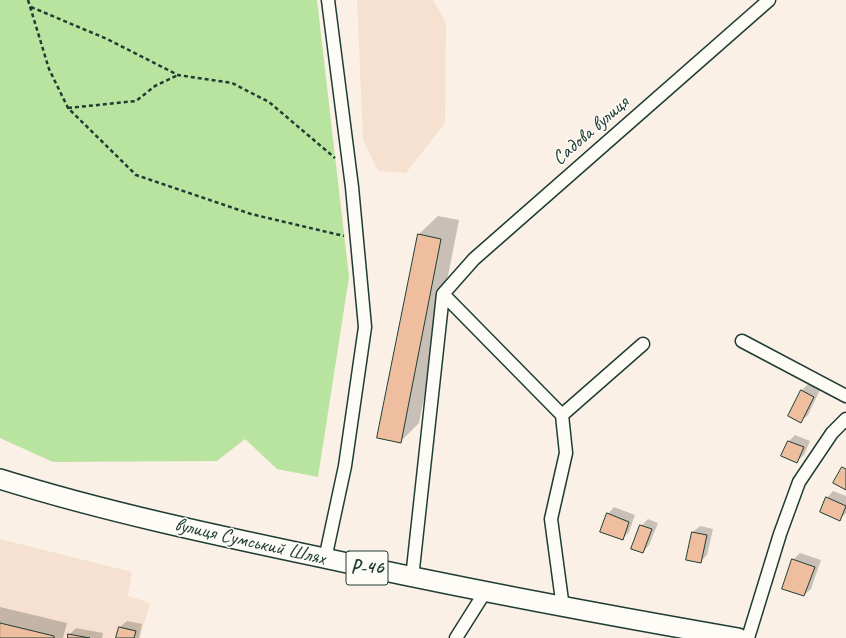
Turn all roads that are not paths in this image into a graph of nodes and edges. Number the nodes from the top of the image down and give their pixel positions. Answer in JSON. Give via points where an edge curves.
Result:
{"nodes":[{"id":1,"x":328,"y":0,"type":"edge"},
{"id":2,"x":769,"y":0,"type":"edge"},
{"id":3,"x":443,"y":294,"type":"junction"},
{"id":4,"x":742,"y":341,"type":"dead end"},
{"id":5,"x":643,"y":344,"type":"dead end"},
{"id":6,"x":846,"y":396,"type":"edge"},
{"id":7,"x":562,"y":416,"type":"junction"},
{"id":8,"x":846,"y":418,"type":"edge"},
{"id":9,"x":0,"y":479,"type":"edge"},
{"id":10,"x":325,"y":559,"type":"junction"},
{"id":11,"x":412,"y":578,"type":"junction"},
{"id":12,"x":485,"y":592,"type":"junction"},
{"id":13,"x":563,"y":608,"type":"junction"},
{"id":14,"x":456,"y":638,"type":"edge"},
{"id":15,"x":738,"y":638,"type":"edge"},
{"id":16,"x":748,"y":638,"type":"edge"}],
"edges":[{"from":1,"to":10,"type":"street","via":[[350,171],[364,327],[345,466]]},
{"from":2,"to":3,"type":"street","name":"Садова вулиця","via":[[474,259]]},
{"from":3,"to":7,"type":"street"},
{"from":3,"to":11,"type":"street"},
{"from":4,"to":6,"type":"street"},
{"from":5,"to":7,"type":"street"},
{"from":7,"to":13,"type":"street","via":[[566,453],[551,519]]},
{"from":8,"to":16,"type":"street","via":[[832,433],[799,482]]},
{"from":9,"to":10,"type":"main road","name":"вулиця Сумський Шлях","number":"Р-46","via":[[205,533]]},
{"from":10,"to":11,"type":"main road","name":"вулиця Сумський Шлях","number":"Р-46"},
{"from":11,"to":12,"type":"main road","name":"вулиця Сумський Шлях","number":"Р-46"},
{"from":12,"to":13,"type":"main road","name":"вулиця Сумський Шлях","number":"Р-46"},
{"from":12,"to":14,"type":"street"},
{"from":13,"to":15,"type":"main road","name":"вулиця Сумський Шлях","number":"Р-46"}]}
